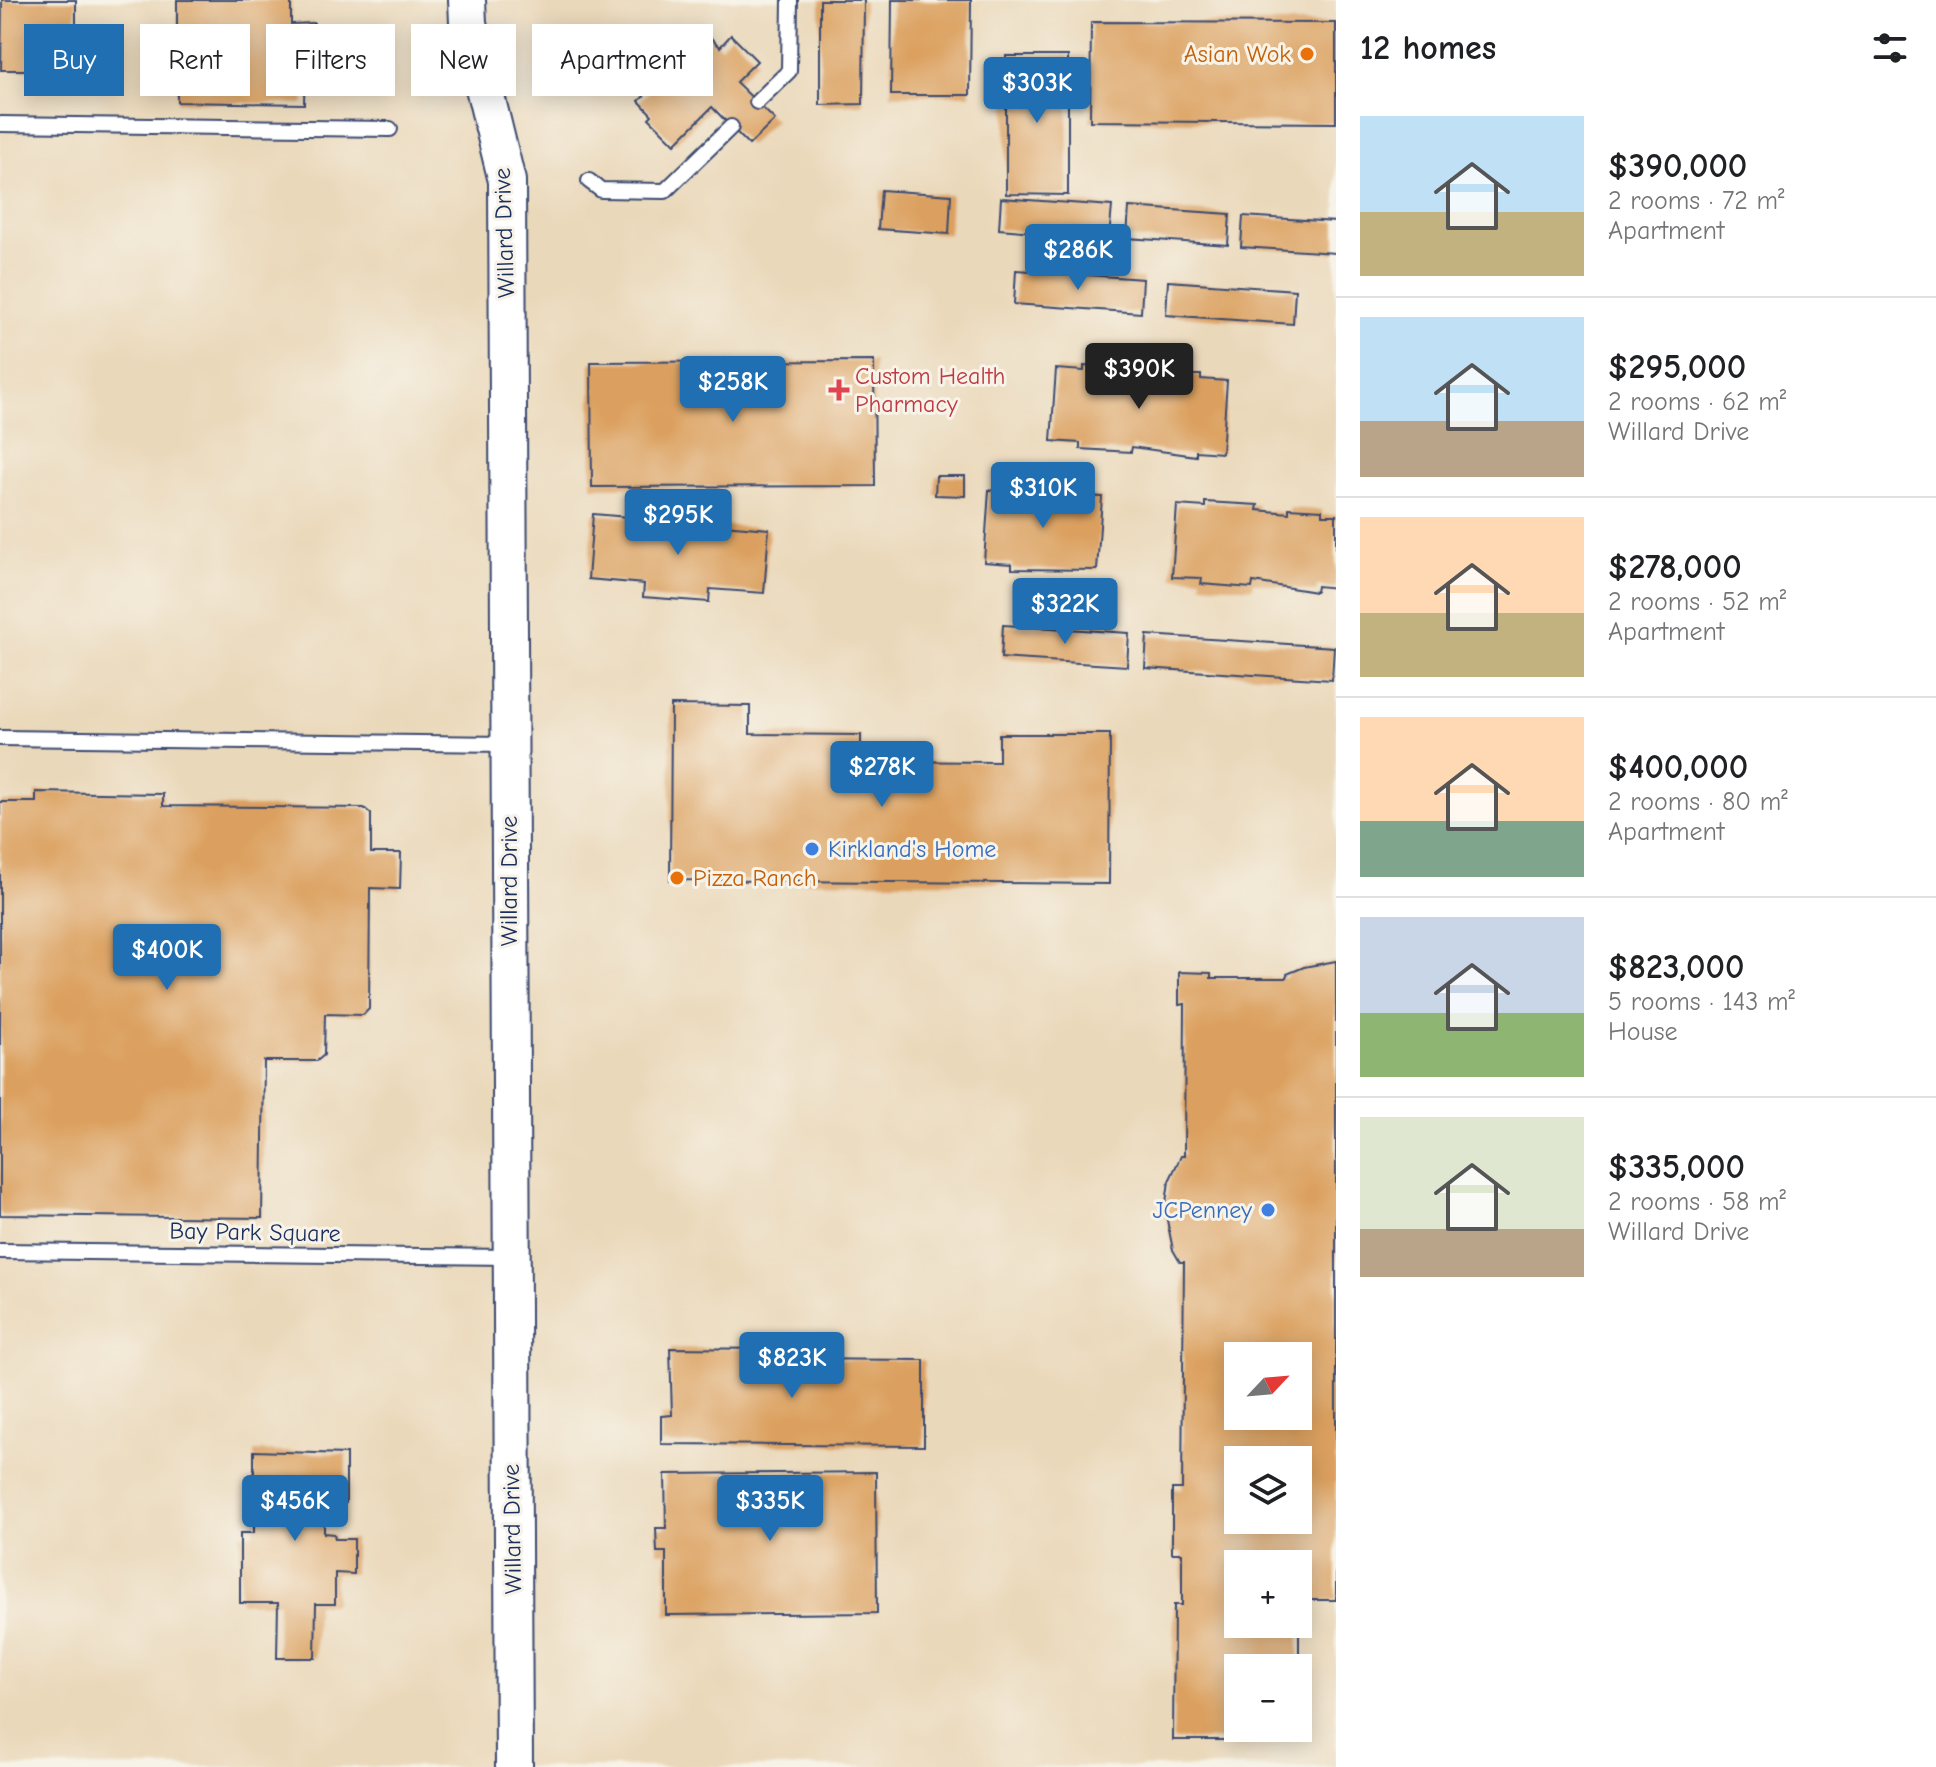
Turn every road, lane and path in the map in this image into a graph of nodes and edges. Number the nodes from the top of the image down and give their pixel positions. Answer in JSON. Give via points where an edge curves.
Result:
{"nodes":[{"id":1,"x":467,"y":0,"type":"edge"},
{"id":2,"x":790,"y":0,"type":"edge"},
{"id":3,"x":757,"y":102,"type":"dead end"},
{"id":4,"x":0,"y":124,"type":"edge"},
{"id":5,"x":731,"y":127,"type":"dead end"},
{"id":6,"x":390,"y":129,"type":"dead end"},
{"id":7,"x":589,"y":181,"type":"dead end"},
{"id":8,"x":0,"y":738,"type":"edge"},
{"id":9,"x":508,"y":744,"type":"junction"},
{"id":10,"x":0,"y":1251,"type":"edge"},
{"id":11,"x":510,"y":1257,"type":"junction"},
{"id":12,"x":514,"y":1767,"type":"edge"}],
"edges":[{"from":1,"to":9,"type":"street","name":"Willard Drive","via":[[507,181]]},
{"from":2,"to":3,"type":"lane","via":[[789,71]]},
{"from":4,"to":6,"type":"lane"},
{"from":5,"to":7,"type":"lane","via":[[665,191],[601,190]]},
{"from":8,"to":9,"type":"lane"},
{"from":9,"to":11,"type":"street","name":"Willard Drive"},
{"from":10,"to":11,"type":"lane","name":"Bay Park Square"},
{"from":11,"to":12,"type":"street","name":"Willard Drive"}]}
